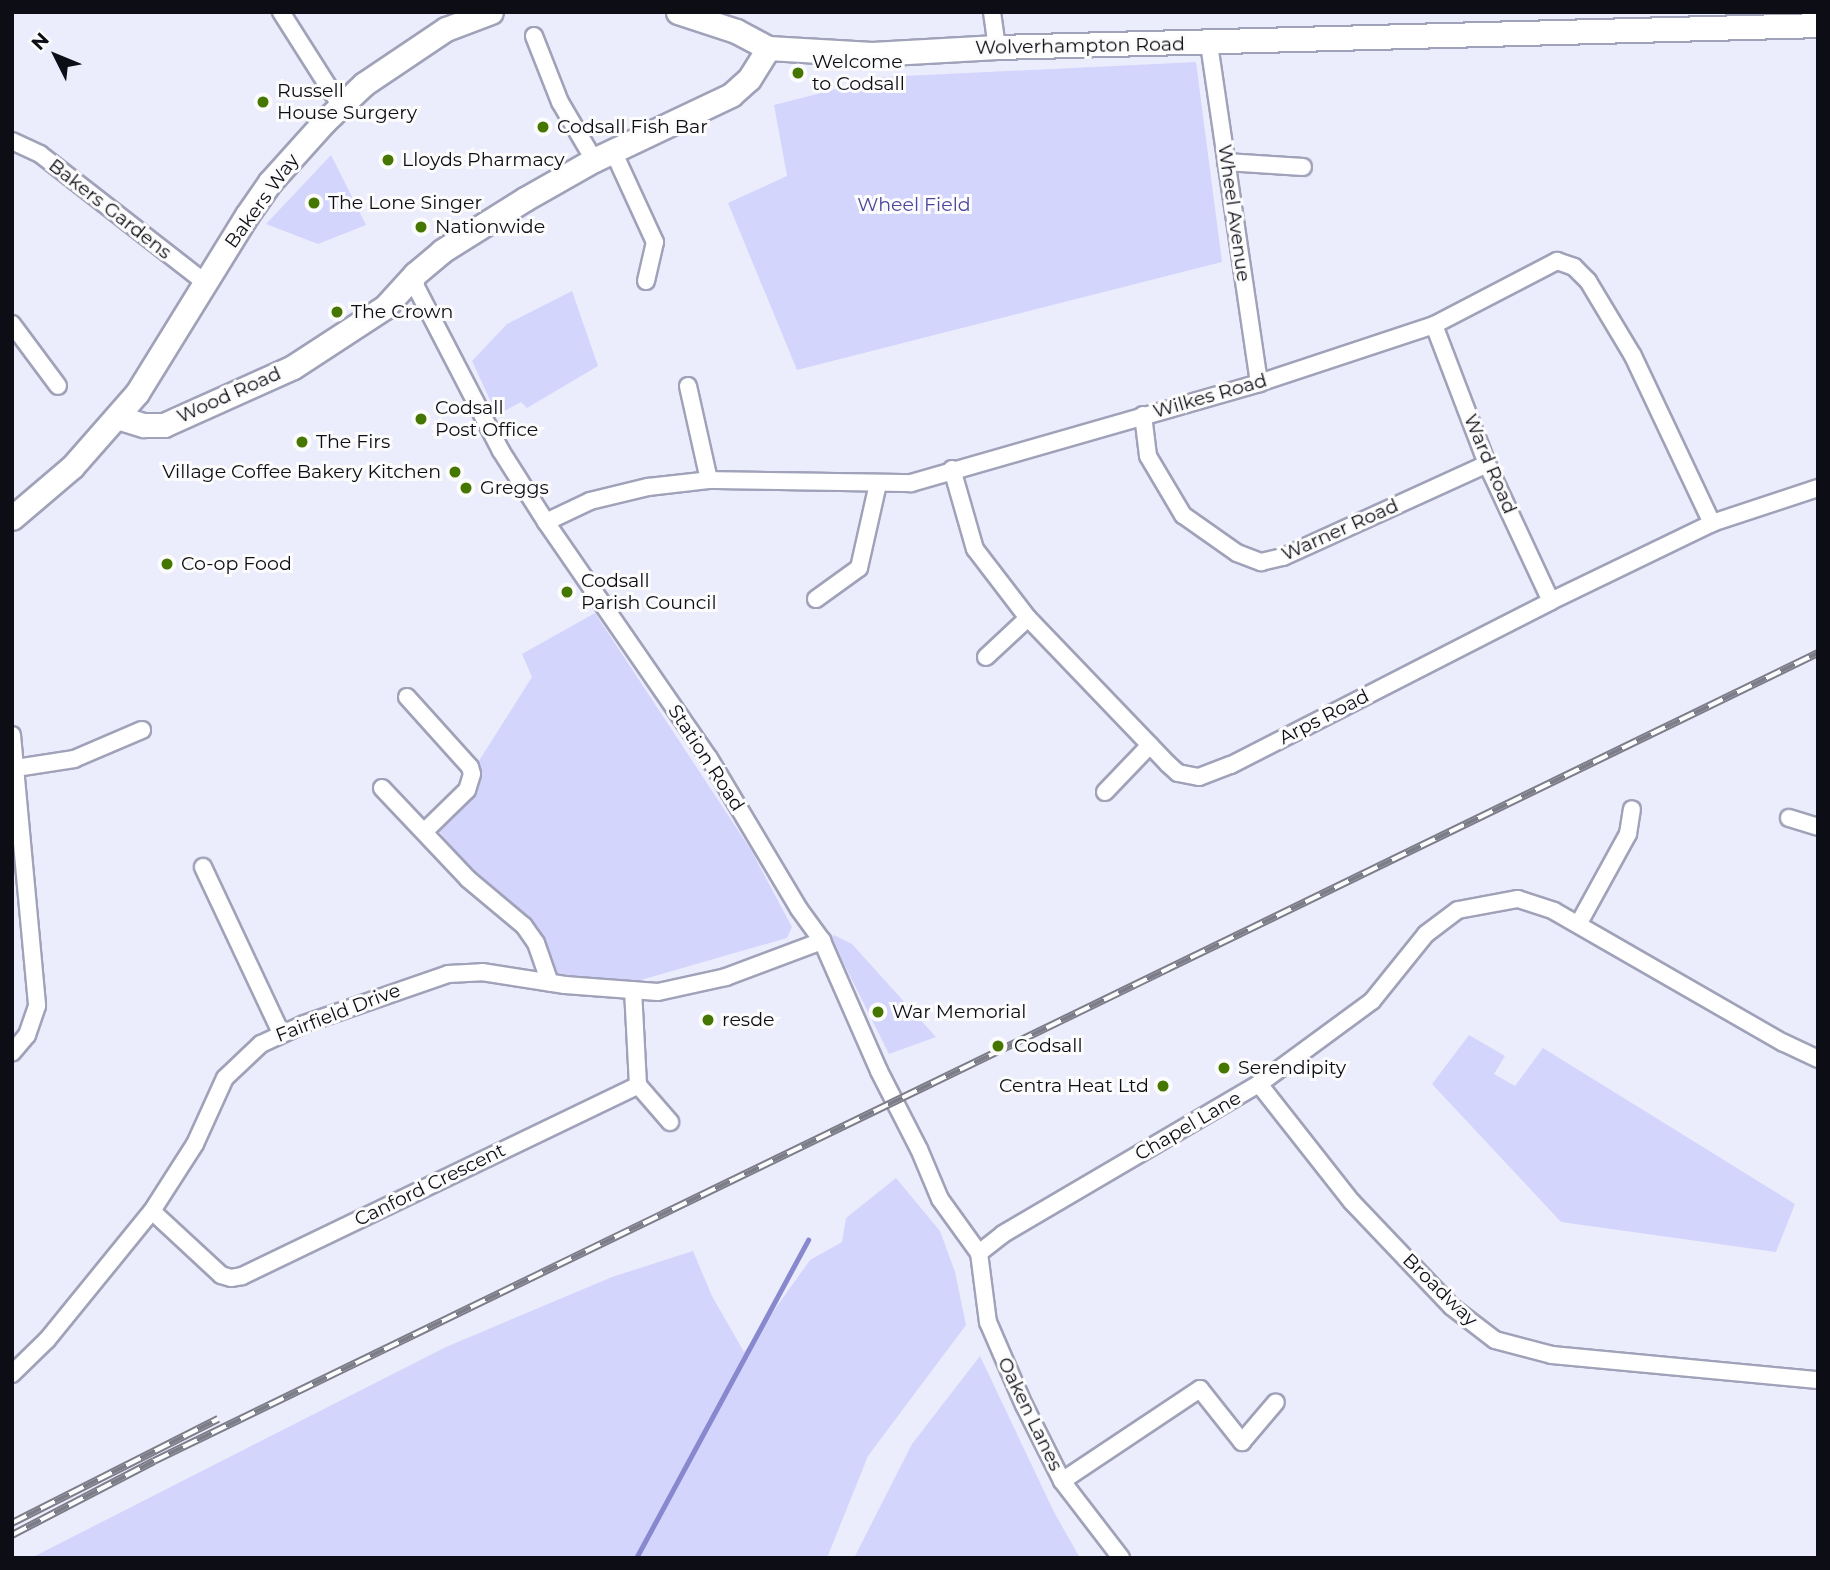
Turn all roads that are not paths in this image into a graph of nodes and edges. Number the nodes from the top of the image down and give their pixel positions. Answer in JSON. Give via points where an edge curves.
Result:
{"nodes":[{"id":1,"x":281,"y":12,"type":"edge"},
{"id":2,"x":491,"y":12,"type":"edge"},
{"id":3,"x":678,"y":12,"type":"edge"},
{"id":4,"x":992,"y":12,"type":"edge"},
{"id":5,"x":1663,"y":21,"type":"edge"},
{"id":6,"x":1818,"y":25,"type":"edge"},
{"id":7,"x":534,"y":36,"type":"dead end"},
{"id":8,"x":1209,"y":44,"type":"junction"},
{"id":9,"x":997,"y":47,"type":"junction"},
{"id":10,"x":768,"y":48,"type":"junction"},
{"id":11,"x":340,"y":105,"type":"junction"},
{"id":12,"x":12,"y":141,"type":"edge"},
{"id":13,"x":604,"y":156,"type":"junction"},
{"id":14,"x":1226,"y":162,"type":"junction"},
{"id":15,"x":1303,"y":167,"type":"dead end"},
{"id":16,"x":415,"y":274,"type":"junction"},
{"id":17,"x":646,"y":281,"type":"dead end"},
{"id":18,"x":205,"y":283,"type":"junction"},
{"id":19,"x":12,"y":324,"type":"edge"},
{"id":20,"x":1434,"y":325,"type":"junction"},
{"id":21,"x":1259,"y":383,"type":"junction"},
{"id":22,"x":58,"y":386,"type":"dead end"},
{"id":23,"x":688,"y":386,"type":"dead end"},
{"id":24,"x":1143,"y":415,"type":"junction"},
{"id":25,"x":117,"y":417,"type":"junction"},
{"id":26,"x":1487,"y":464,"type":"junction"},
{"id":27,"x":952,"y":469,"type":"junction"},
{"id":28,"x":709,"y":480,"type":"junction"},
{"id":29,"x":878,"y":484,"type":"junction"},
{"id":30,"x":1818,"y":488,"type":"edge"},
{"id":31,"x":12,"y":518,"type":"edge"},
{"id":32,"x":546,"y":522,"type":"junction"},
{"id":33,"x":1712,"y":523,"type":"junction"},
{"id":34,"x":816,"y":599,"type":"dead end"},
{"id":35,"x":1551,"y":601,"type":"junction"},
{"id":36,"x":1028,"y":618,"type":"junction"},
{"id":37,"x":986,"y":657,"type":"dead end"},
{"id":38,"x":407,"y":697,"type":"dead end"},
{"id":39,"x":142,"y":730,"type":"dead end"},
{"id":40,"x":12,"y":735,"type":"edge"},
{"id":41,"x":1150,"y":745,"type":"junction"},
{"id":42,"x":16,"y":768,"type":"junction"},
{"id":43,"x":382,"y":788,"type":"dead end"},
{"id":44,"x":1105,"y":792,"type":"dead end"},
{"id":45,"x":1632,"y":810,"type":"dead end"},
{"id":46,"x":1789,"y":818,"type":"dead end"},
{"id":47,"x":1818,"y":827,"type":"edge"},
{"id":48,"x":425,"y":831,"type":"junction"},
{"id":49,"x":18,"y":861,"type":"edge"},
{"id":50,"x":203,"y":867,"type":"dead end"},
{"id":51,"x":1579,"y":923,"type":"junction"},
{"id":52,"x":822,"y":941,"type":"junction"},
{"id":53,"x":550,"y":983,"type":"junction"},
{"id":54,"x":633,"y":990,"type":"junction"},
{"id":55,"x":281,"y":1033,"type":"junction"},
{"id":56,"x":12,"y":1053,"type":"edge"},
{"id":57,"x":1818,"y":1059,"type":"edge"},
{"id":58,"x":1259,"y":1084,"type":"junction"},
{"id":59,"x":638,"y":1085,"type":"junction"},
{"id":60,"x":670,"y":1122,"type":"dead end"},
{"id":61,"x":152,"y":1211,"type":"junction"},
{"id":62,"x":979,"y":1253,"type":"junction"},
{"id":63,"x":12,"y":1374,"type":"edge"},
{"id":64,"x":1818,"y":1380,"type":"edge"},
{"id":65,"x":1276,"y":1402,"type":"dead end"},
{"id":66,"x":1062,"y":1481,"type":"junction"},
{"id":67,"x":1121,"y":1558,"type":"edge"}],
"edges":[{"from":1,"to":11,"type":"street"},
{"from":2,"to":11,"type":"street","name":"Bakers Way","via":[[446,29]]},
{"from":3,"to":10,"type":"street","via":[[736,31]]},
{"from":4,"to":9,"type":"street"},
{"from":5,"to":6,"type":"street","name":"Wolverhampton Road"},
{"from":5,"to":8,"type":"street","name":"Wolverhampton Road"},
{"from":7,"to":13,"type":"street","via":[[560,102]]},
{"from":8,"to":9,"type":"street","name":"Wolverhampton Road"},
{"from":8,"to":14,"type":"street","name":"Wheel Avenue"},
{"from":9,"to":10,"type":"street","name":"Wolverhampton Road","via":[[872,54]]},
{"from":10,"to":13,"type":"street","via":[[749,79],[731,95]]},
{"from":11,"to":18,"type":"street","name":"Bakers Way","via":[[270,183]]},
{"from":12,"to":18,"type":"street","name":"Bakers Gardens","via":[[40,154]]},
{"from":13,"to":16,"type":"street","via":[[525,199],[442,251]]},
{"from":13,"to":17,"type":"street","via":[[655,242]]},
{"from":14,"to":15,"type":"street"},
{"from":14,"to":21,"type":"street","name":"Wheel Avenue"},
{"from":16,"to":25,"type":"street","name":"Wood Road","via":[[385,307],[293,366],[164,425]]},
{"from":16,"to":32,"type":"street","name":"Station Road","via":[[416,287],[501,451]]},
{"from":18,"to":25,"type":"street","name":"Bakers Way","via":[[147,379]]},
{"from":19,"to":22,"type":"street"},
{"from":20,"to":21,"type":"street","name":"Wilkes Road"},
{"from":20,"to":26,"type":"street","name":"Ward Road"},
{"from":20,"to":33,"type":"street","name":"Wilkes Road","via":[[1548,263],[1574,267],[1588,281],[1633,356]]},
{"from":21,"to":24,"type":"street","name":"Wilkes Road"},
{"from":23,"to":28,"type":"street"},
{"from":24,"to":26,"type":"street","name":"Warner Road","via":[[1148,456],[1183,515],[1237,553],[1261,562],[1283,557]]},
{"from":24,"to":27,"type":"street","name":"Wilkes Road"},
{"from":25,"to":31,"type":"street","via":[[72,467]]},
{"from":26,"to":35,"type":"street","name":"Ward Road"},
{"from":27,"to":29,"type":"street","name":"Wilkes Road","via":[[911,483]]},
{"from":27,"to":36,"type":"street","name":"Arps Road","via":[[975,548]]},
{"from":28,"to":29,"type":"street","name":"Wilkes Road"},
{"from":28,"to":32,"type":"street","name":"Wilkes Road","via":[[648,487],[590,501]]},
{"from":29,"to":34,"type":"street","via":[[859,568]]},
{"from":30,"to":33,"type":"street","name":"Arps Road"},
{"from":32,"to":52,"type":"street","name":"Station Road","via":[[709,758]]},
{"from":33,"to":35,"type":"street","name":"Arps Road"},
{"from":35,"to":41,"type":"street","name":"Arps Road","via":[[1231,765],[1199,777],[1178,772]]},
{"from":36,"to":37,"type":"street"},
{"from":36,"to":41,"type":"street","name":"Arps Road"},
{"from":38,"to":48,"type":"street","via":[[472,774],[467,790]]},
{"from":39,"to":42,"type":"street","via":[[74,759]]},
{"from":40,"to":42,"type":"street"},
{"from":41,"to":44,"type":"street"},
{"from":42,"to":49,"type":"street"},
{"from":43,"to":48,"type":"street"},
{"from":45,"to":51,"type":"street","via":[[1628,834]]},
{"from":46,"to":47,"type":"street"},
{"from":48,"to":53,"type":"street","via":[[468,879],[524,926],[536,943]]},
{"from":49,"to":56,"type":"street","via":[[37,1006],[27,1035]]},
{"from":50,"to":55,"type":"street"},
{"from":51,"to":57,"type":"street","name":"Chapel Lane"},
{"from":51,"to":58,"type":"street","name":"Chapel Lane","via":[[1518,900],[1458,910],[1426,934],[1372,1001]]},
{"from":52,"to":54,"type":"street","name":"Fairfield Drive","via":[[696,986],[658,992]]},
{"from":52,"to":62,"type":"street","name":"Station Road","via":[[940,1199]]},
{"from":53,"to":54,"type":"street","name":"Fairfield Drive"},
{"from":53,"to":55,"type":"street","name":"Fairfield Drive","via":[[482,972],[448,974]]},
{"from":54,"to":59,"type":"street"},
{"from":55,"to":61,"type":"street","name":"Fairfield Drive","via":[[248,1053],[225,1078],[195,1144]]},
{"from":58,"to":62,"type":"street","name":"Chapel Lane","via":[[1003,1234]]},
{"from":58,"to":64,"type":"street","name":"Broadway","via":[[1352,1202],[1452,1307],[1495,1340],[1552,1355]]},
{"from":59,"to":60,"type":"street"},
{"from":59,"to":61,"type":"street","name":"Canford Crescent","via":[[242,1276],[221,1275]]},
{"from":61,"to":63,"type":"street","name":"Fairfield Drive","via":[[47,1340]]},
{"from":62,"to":66,"type":"street","name":"Oaken Lanes","via":[[988,1322]]},
{"from":65,"to":66,"type":"street","via":[[1242,1442],[1200,1389]]},
{"from":66,"to":67,"type":"street","name":"Oaken Lanes"}]}
